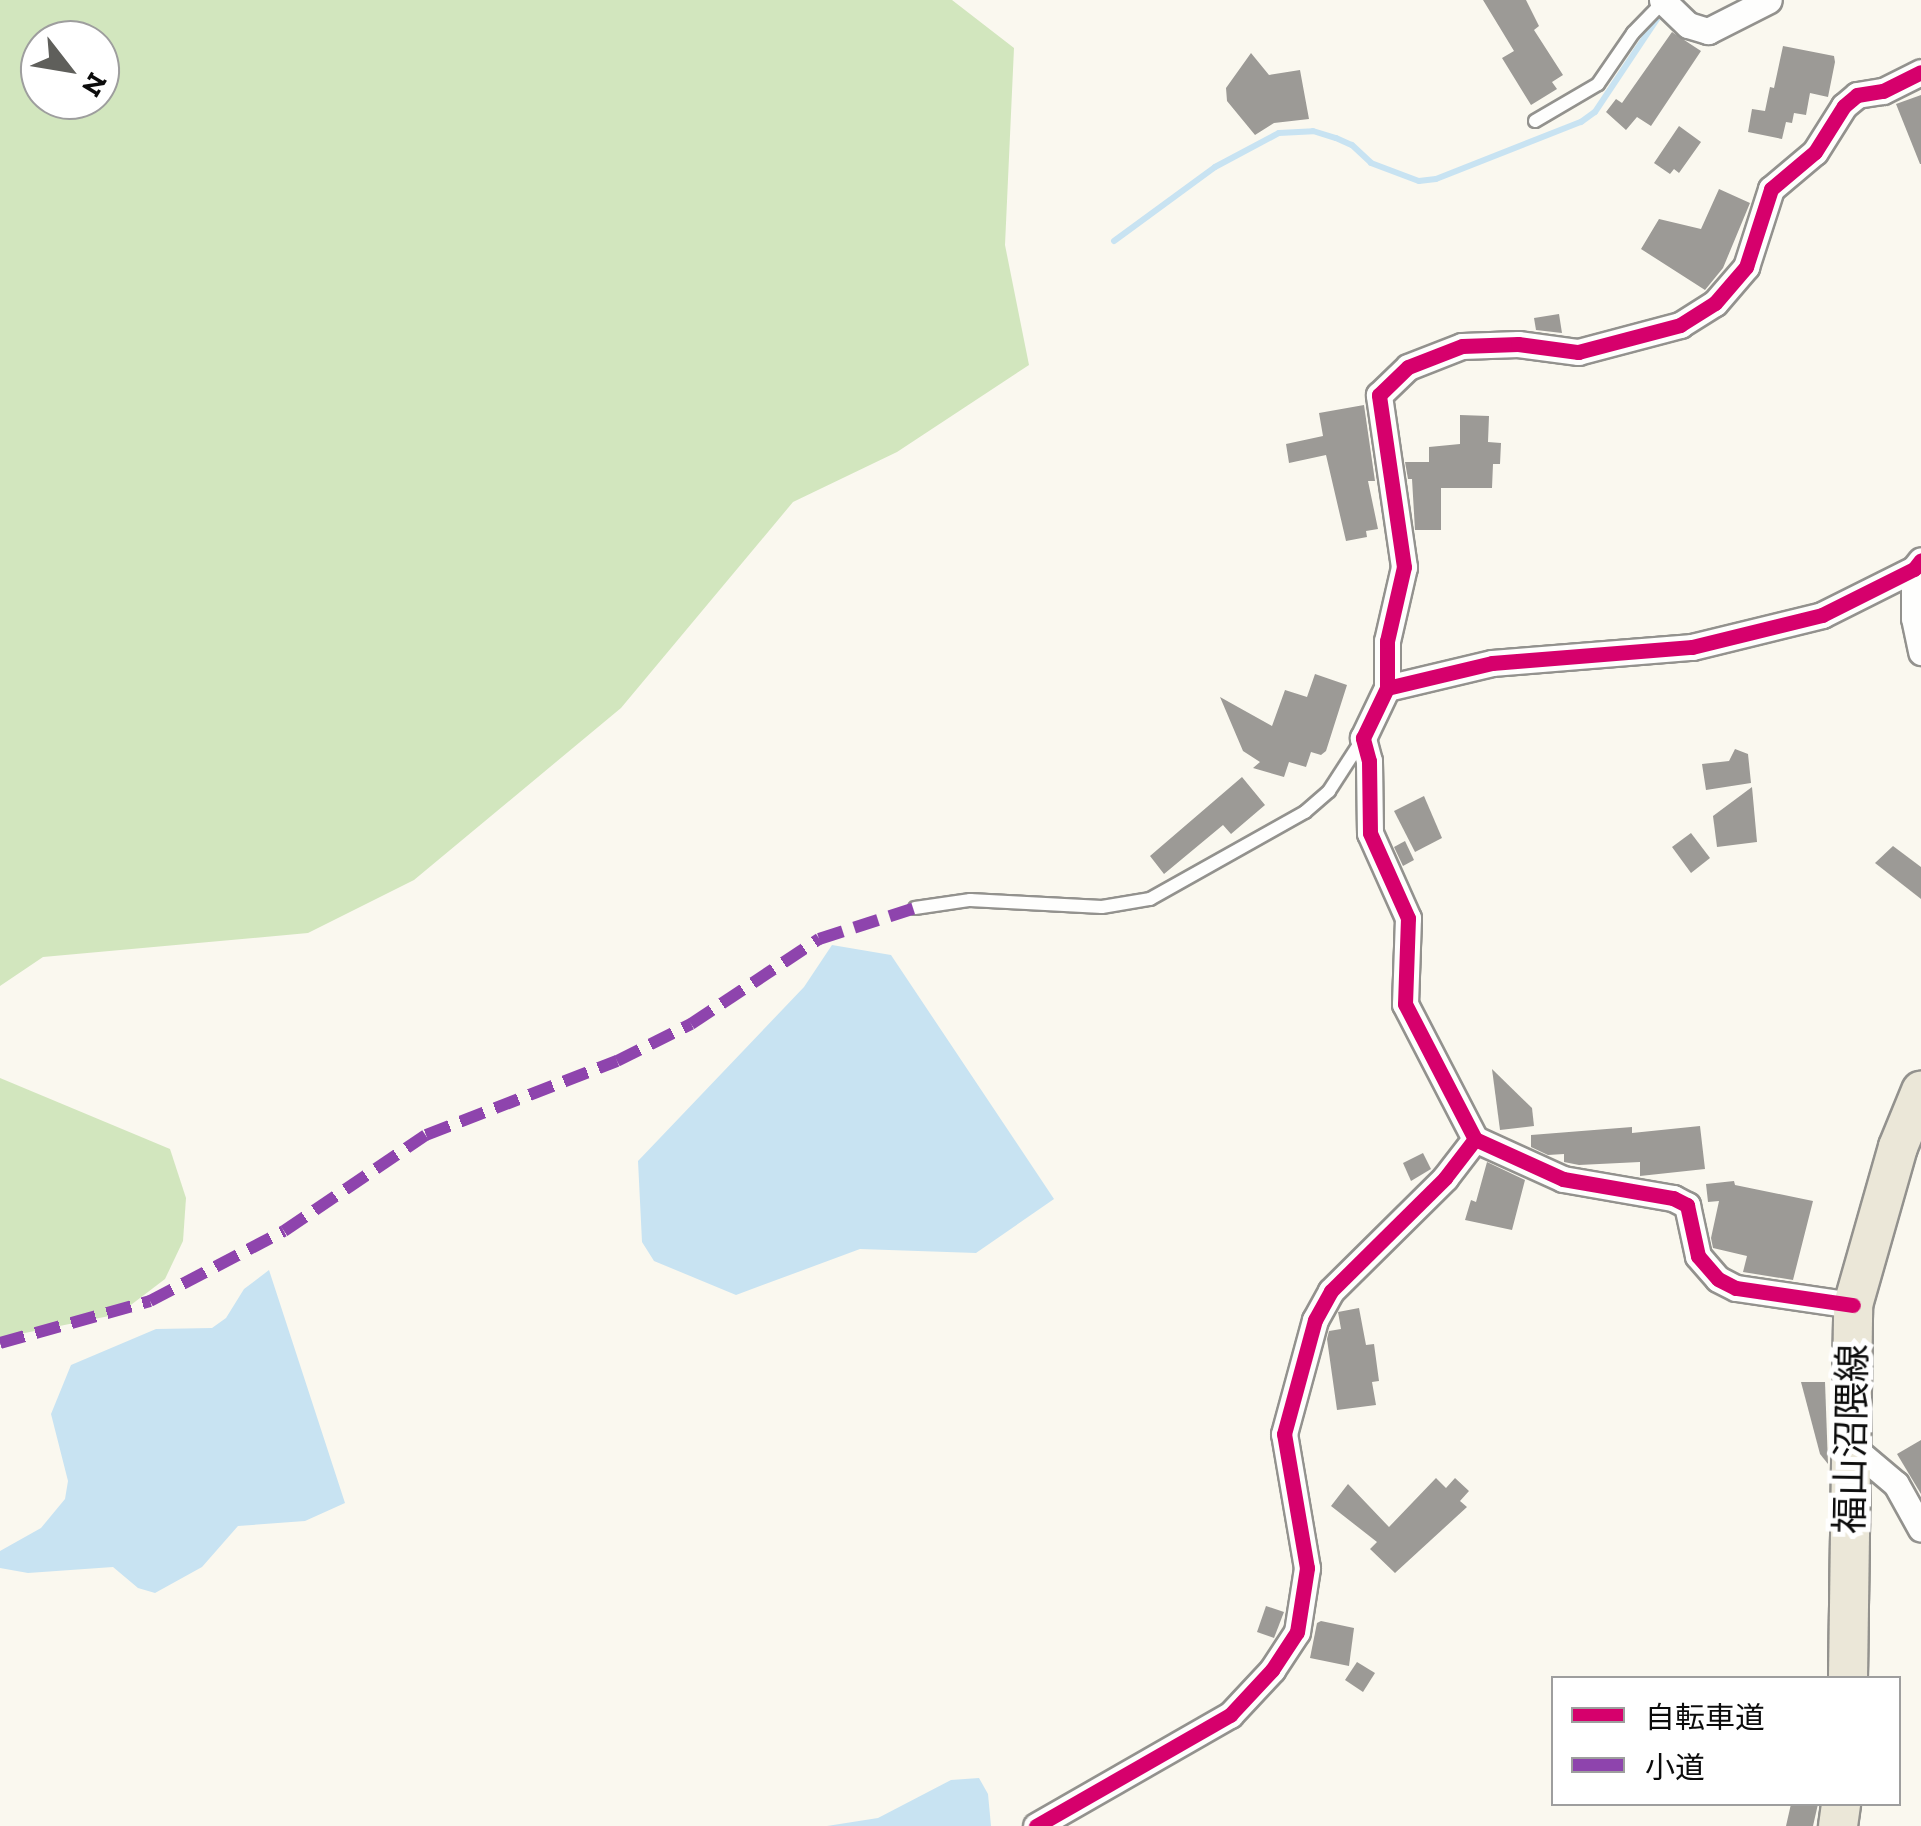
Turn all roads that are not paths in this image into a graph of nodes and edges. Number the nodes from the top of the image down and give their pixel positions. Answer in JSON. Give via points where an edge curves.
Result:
{"nodes":[{"id":1,"x":1770,"y":0,"type":"edge"},
{"id":2,"x":1662,"y":1,"type":"edge"},
{"id":3,"x":1921,"y":72,"type":"edge"},
{"id":4,"x":1536,"y":121,"type":"dead end"},
{"id":5,"x":1917,"y":565,"type":"edge"},
{"id":6,"x":1921,"y":652,"type":"edge"},
{"id":7,"x":1388,"y":688,"type":"junction"},
{"id":8,"x":1363,"y":738,"type":"junction"},
{"id":9,"x":915,"y":908,"type":"dead end"},
{"id":10,"x":1921,"y":1091,"type":"edge"},
{"id":11,"x":1475,"y":1140,"type":"junction"},
{"id":12,"x":1853,"y":1305,"type":"junction"},
{"id":13,"x":1852,"y":1447,"type":"junction"},
{"id":14,"x":1921,"y":1529,"type":"edge"},
{"id":15,"x":1848,"y":1676,"type":"edge"},
{"id":16,"x":1036,"y":1826,"type":"edge"}],
"edges":[{"from":1,"to":2,"type":"street","via":[[1708,31],[1688,25]]},
{"from":2,"to":4,"type":"lane","via":[[1598,84]]},
{"from":3,"to":7,"type":"street","via":[[1844,106],[1815,152],[1770,189],[1746,267],[1716,303],[1680,325],[1578,352],[1462,346],[1408,367],[1379,395],[1404,567],[1387,641]]},
{"from":5,"to":6,"type":"street","via":[[1914,618]]},
{"from":5,"to":7,"type":"street","via":[[1822,616],[1692,646],[1492,663]]},
{"from":7,"to":8,"type":"street"},
{"from":8,"to":9,"type":"lane","via":[[1328,792],[1304,812],[1150,900],[1102,907],[970,900]]},
{"from":8,"to":11,"type":"street","via":[[1370,834],[1408,918],[1404,1004]]},
{"from":10,"to":12,"type":"main road","name":"福山沼隈線"},
{"from":11,"to":12,"type":"street","via":[[1563,1179],[1687,1205],[1698,1256],[1736,1288]]},
{"from":11,"to":16,"type":"street","via":[[1331,1291],[1316,1320],[1284,1434],[1307,1568],[1297,1632],[1230,1716]]},
{"from":12,"to":13,"type":"main road","name":"福山沼隈線"},
{"from":13,"to":14,"type":"street","via":[[1896,1484]]},
{"from":13,"to":15,"type":"main road","name":"福山沼隈線"}]}
